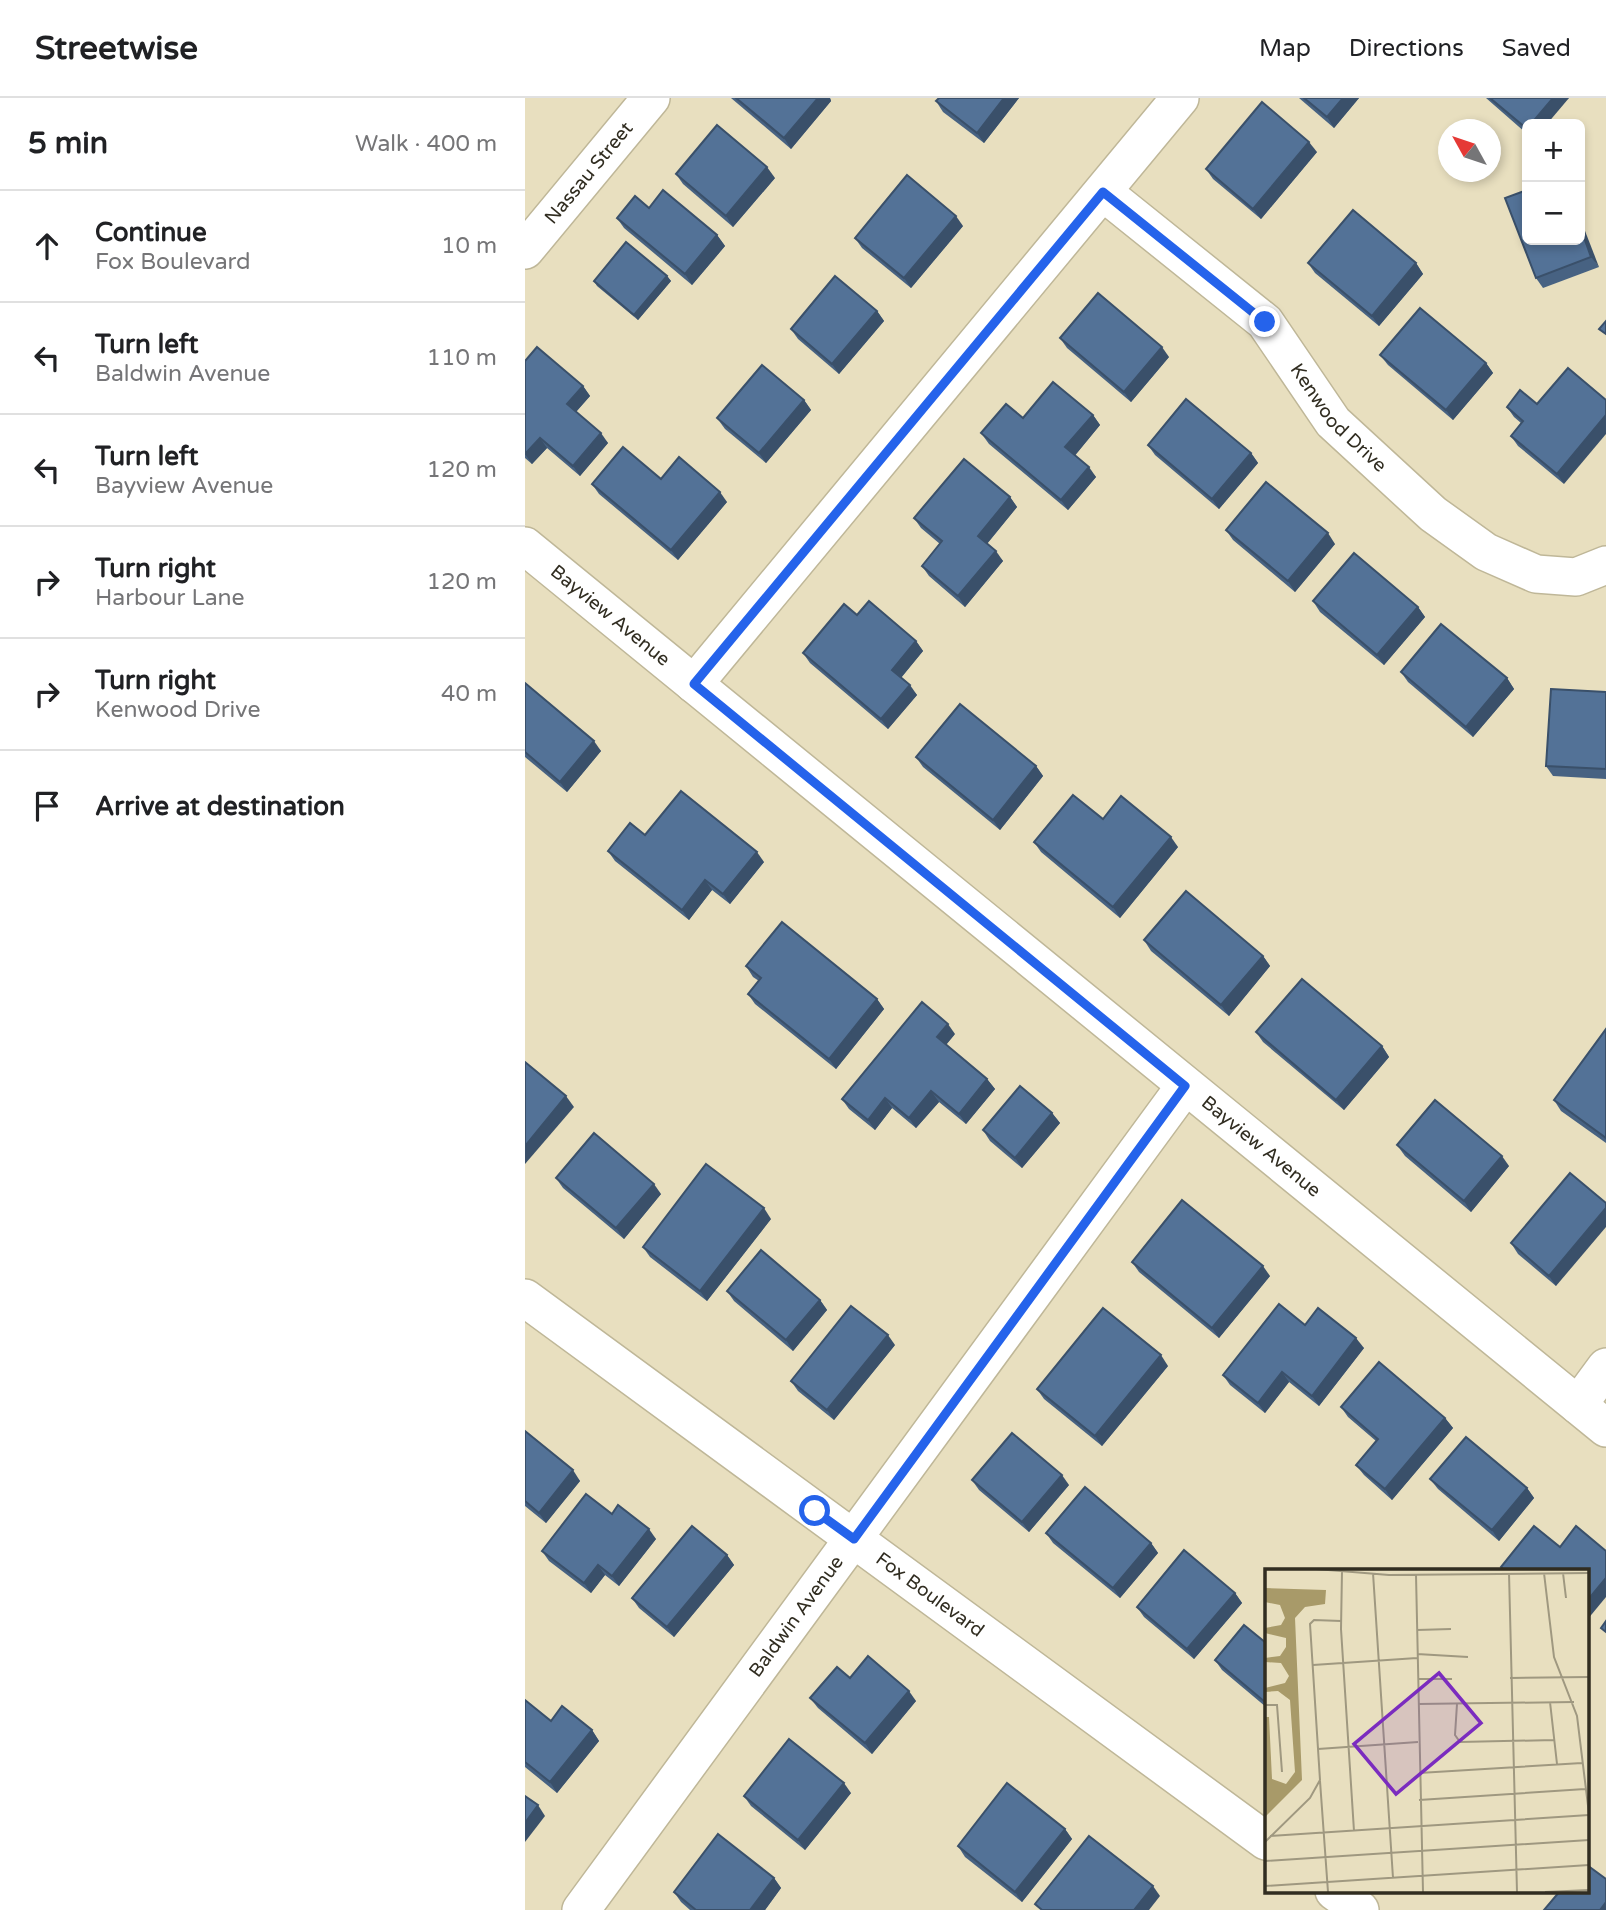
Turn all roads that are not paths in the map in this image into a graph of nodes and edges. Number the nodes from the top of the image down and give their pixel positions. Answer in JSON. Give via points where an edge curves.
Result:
{"nodes":[{"id":1,"x":651,"y":98,"type":"edge"},
{"id":2,"x":1180,"y":98,"type":"edge"},
{"id":3,"x":1103,"y":192,"type":"junction"},
{"id":4,"x":525,"y":250,"type":"edge"},
{"id":5,"x":525,"y":546,"type":"edge"},
{"id":6,"x":1606,"y":565,"type":"edge"},
{"id":7,"x":694,"y":684,"type":"junction"},
{"id":8,"x":1185,"y":1086,"type":"junction"},
{"id":9,"x":525,"y":1298,"type":"edge"},
{"id":10,"x":1606,"y":1367,"type":"edge"},
{"id":11,"x":1578,"y":1405,"type":"junction"},
{"id":12,"x":1606,"y":1428,"type":"edge"},
{"id":13,"x":854,"y":1539,"type":"junction"},
{"id":14,"x":1265,"y":1840,"type":"edge"},
{"id":15,"x":1335,"y":1892,"type":"edge"},
{"id":16,"x":581,"y":1910,"type":"edge"},
{"id":17,"x":1360,"y":1910,"type":"edge"}],
"edges":[{"from":1,"to":4,"type":"street","name":"Nassau Street"},
{"from":2,"to":3,"type":"street"},
{"from":3,"to":6,"type":"street","name":"Kenwood Drive","via":[[1265,322],[1333,422],[1433,514],[1486,552],[1536,574],[1576,577]]},
{"from":3,"to":7,"type":"street"},
{"from":5,"to":7,"type":"street","name":"Bayview Avenue"},
{"from":7,"to":8,"type":"street","name":"Bayview Avenue"},
{"from":8,"to":11,"type":"street","name":"Bayview Avenue"},
{"from":8,"to":13,"type":"street","name":"Baldwin Avenue"},
{"from":9,"to":13,"type":"street","name":"Fox Boulevard"},
{"from":10,"to":11,"type":"street"},
{"from":11,"to":12,"type":"street","name":"Bayview Avenue"},
{"from":13,"to":14,"type":"street","name":"Fox Boulevard"},
{"from":13,"to":16,"type":"street","name":"Baldwin Avenue"},
{"from":15,"to":17,"type":"street"}]}
